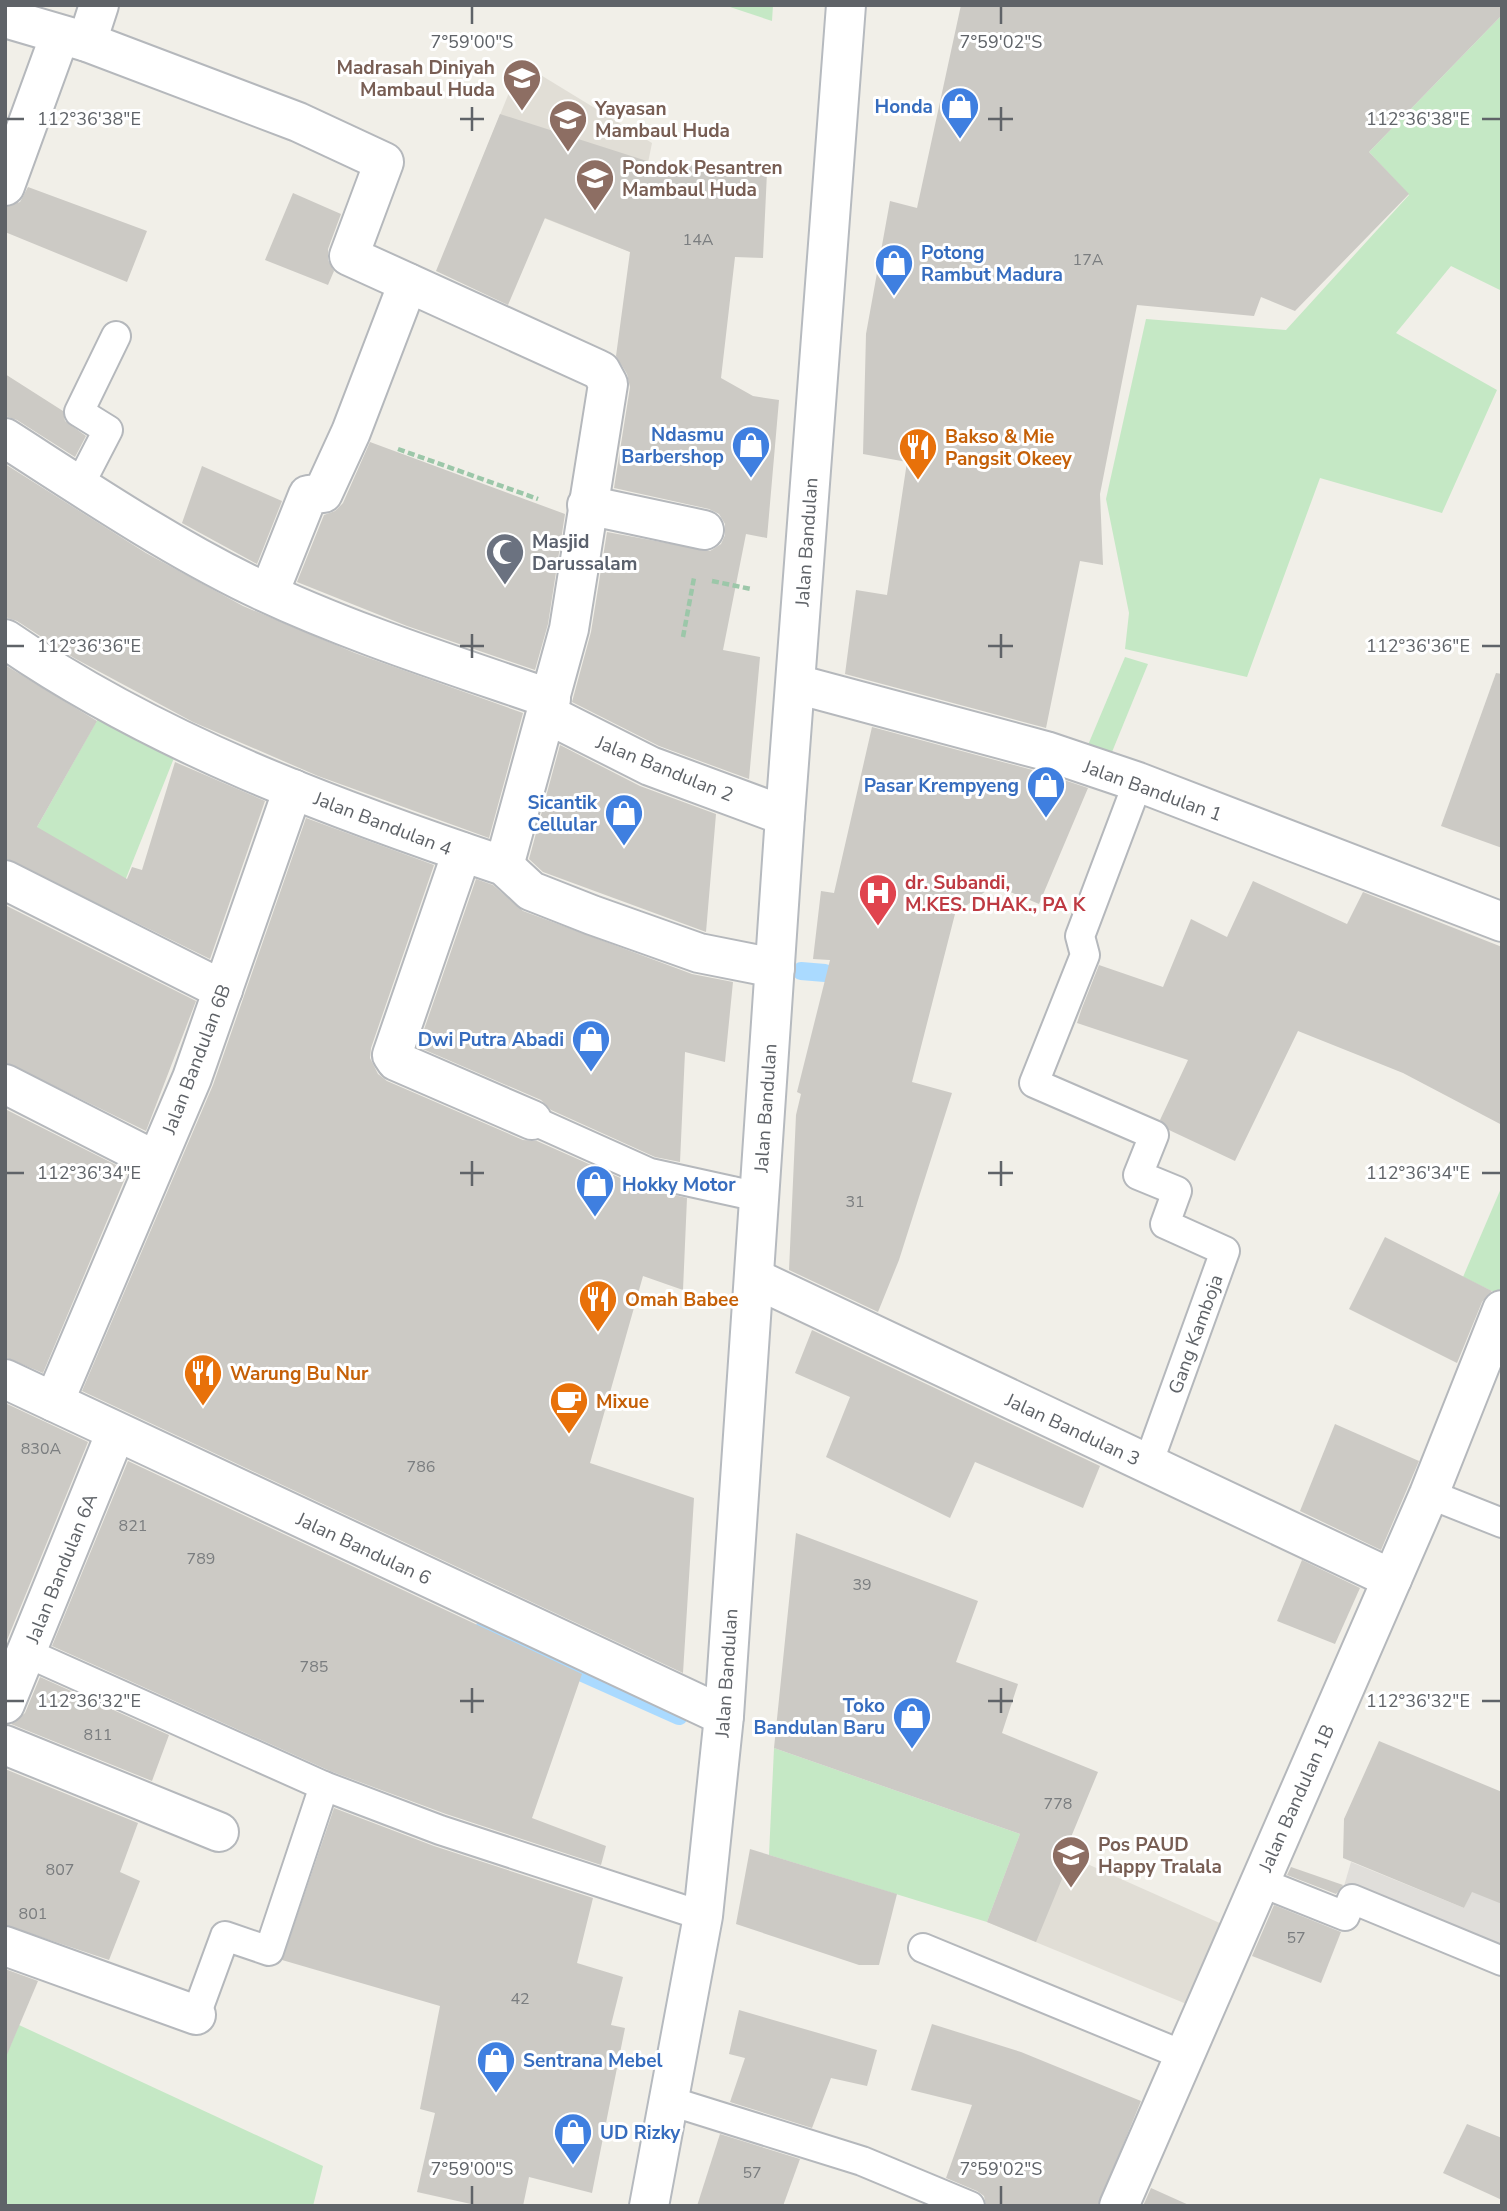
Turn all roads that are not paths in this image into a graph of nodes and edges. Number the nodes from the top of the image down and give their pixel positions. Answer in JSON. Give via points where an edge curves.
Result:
{"nodes":[{"id":1,"x":99,"y":5,"type":"edge"},
{"id":2,"x":846,"y":5,"type":"edge"},
{"id":3,"x":5,"y":18,"type":"edge"},
{"id":4,"x":74,"y":38,"type":"junction"},
{"id":5,"x":5,"y":186,"type":"edge"},
{"id":6,"x":408,"y":283,"type":"junction"},
{"id":7,"x":116,"y":336,"type":"dead end"},
{"id":8,"x":5,"y":438,"type":"edge"},
{"id":9,"x":79,"y":486,"type":"junction"},
{"id":10,"x":586,"y":510,"type":"junction"},
{"id":11,"x":704,"y":530,"type":"road end"},
{"id":12,"x":269,"y":593,"type":"junction"},
{"id":13,"x":5,"y":639,"type":"edge"},
{"id":14,"x":796,"y":684,"type":"junction"},
{"id":15,"x":549,"y":707,"type":"junction"},
{"id":16,"x":1138,"y":782,"type":"junction"},
{"id":17,"x":293,"y":789,"type":"junction"},
{"id":18,"x":785,"y":816,"type":"junction"},
{"id":19,"x":462,"y":852,"type":"junction"},
{"id":20,"x":504,"y":866,"type":"junction"},
{"id":21,"x":5,"y":880,"type":"edge"},
{"id":22,"x":1502,"y":922,"type":"edge"},
{"id":23,"x":775,"y":968,"type":"junction"},
{"id":24,"x":223,"y":990,"type":"junction"},
{"id":25,"x":5,"y":1084,"type":"edge"},
{"id":26,"x":532,"y":1120,"type":"joint"},
{"id":27,"x":156,"y":1160,"type":"junction"},
{"id":28,"x":759,"y":1197,"type":"junction"},
{"id":29,"x":754,"y":1278,"type":"junction"},
{"id":30,"x":1502,"y":1310,"type":"edge"},
{"id":31,"x":5,"y":1379,"type":"edge"},
{"id":32,"x":54,"y":1402,"type":"junction"},
{"id":33,"x":116,"y":1432,"type":"junction"},
{"id":34,"x":1148,"y":1464,"type":"junction"},
{"id":35,"x":1429,"y":1494,"type":"junction"},
{"id":36,"x":1502,"y":1524,"type":"edge"},
{"id":37,"x":1392,"y":1579,"type":"junction"},
{"id":38,"x":27,"y":1653,"type":"junction"},
{"id":39,"x":5,"y":1703,"type":"edge"},
{"id":40,"x":724,"y":1716,"type":"junction"},
{"id":41,"x":5,"y":1745,"type":"edge"},
{"id":42,"x":324,"y":1786,"type":"junction"},
{"id":43,"x":219,"y":1832,"type":"dead end"},
{"id":44,"x":1260,"y":1882,"type":"junction"},
{"id":45,"x":703,"y":1916,"type":"junction"},
{"id":46,"x":5,"y":1946,"type":"edge"},
{"id":47,"x":923,"y":1948,"type":"dead end"},
{"id":48,"x":1502,"y":1961,"type":"edge"},
{"id":49,"x":196,"y":2015,"type":"joint"},
{"id":50,"x":1185,"y":2056,"type":"junction"},
{"id":51,"x":670,"y":2101,"type":"junction"},
{"id":52,"x":649,"y":2206,"type":"edge"},
{"id":53,"x":970,"y":2206,"type":"edge"},
{"id":54,"x":1119,"y":2206,"type":"edge"}],
"edges":[{"from":1,"to":4,"type":"street"},
{"from":2,"to":14,"type":"street","name":"Jalan Bandulan"},
{"from":3,"to":4,"type":"street"},
{"from":4,"to":5,"type":"street"},
{"from":4,"to":6,"type":"street","via":[[298,122],[384,162],[349,256]]},
{"from":6,"to":10,"type":"street","via":[[601,371],[608,384]]},
{"from":6,"to":12,"type":"street","via":[[351,432],[323,493],[308,495]]},
{"from":7,"to":9,"type":"lane","via":[[79,412],[108,430]]},
{"from":8,"to":9,"type":"street","name":"Jalan Bandulan 2"},
{"from":9,"to":12,"type":"street","name":"Jalan Bandulan 2"},
{"from":10,"to":11,"type":"street"},
{"from":10,"to":15,"type":"street","via":[[569,629]]},
{"from":12,"to":15,"type":"street","name":"Jalan Bandulan 2"},
{"from":13,"to":17,"type":"street","name":"Jalan Bandulan 4","via":[[119,710]]},
{"from":14,"to":16,"type":"street","name":"Jalan Bandulan 1","via":[[1045,751]]},
{"from":14,"to":18,"type":"street","name":"Jalan Bandulan"},
{"from":15,"to":18,"type":"street","name":"Jalan Bandulan 2","via":[[650,766]]},
{"from":15,"to":20,"type":"street"},
{"from":16,"to":22,"type":"street","name":"Jalan Bandulan 1"},
{"from":16,"to":34,"type":"lane","name":"Gang Kamboja","via":[[1080,936],[1084,955],[1034,1083],[1154,1135],[1138,1175],[1177,1191],[1166,1224],[1226,1251]]},
{"from":17,"to":19,"type":"street","name":"Jalan Bandulan 4"},
{"from":17,"to":24,"type":"street","name":"Jalan Bandulan 6B"},
{"from":18,"to":23,"type":"street","name":"Jalan Bandulan"},
{"from":19,"to":20,"type":"street","name":"Jalan Bandulan 4"},
{"from":19,"to":26,"type":"street","via":[[391,1055]]},
{"from":20,"to":23,"type":"street","name":"Jalan Bandulan 4","via":[[531,891],[592,915],[699,953]]},
{"from":21,"to":24,"type":"street"},
{"from":23,"to":28,"type":"street","name":"Jalan Bandulan"},
{"from":24,"to":27,"type":"street","name":"Jalan Bandulan 6B"},
{"from":25,"to":27,"type":"street"},
{"from":26,"to":28,"type":"lane","via":[[650,1173]]},
{"from":27,"to":32,"type":"street","name":"Jalan Bandulan 6B"},
{"from":28,"to":29,"type":"street","name":"Jalan Bandulan"},
{"from":29,"to":34,"type":"street","name":"Jalan Bandulan 3"},
{"from":29,"to":40,"type":"street","name":"Jalan Bandulan"},
{"from":30,"to":35,"type":"street","name":"Jalan Bandulan 1B"},
{"from":31,"to":32,"type":"street","name":"Jalan Bandulan 6"},
{"from":32,"to":33,"type":"street","name":"Jalan Bandulan 6"},
{"from":33,"to":38,"type":"street","name":"Jalan Bandulan 6A"},
{"from":33,"to":40,"type":"street","name":"Jalan Bandulan 6"},
{"from":34,"to":37,"type":"street","name":"Jalan Bandulan 3"},
{"from":35,"to":36,"type":"lane"},
{"from":35,"to":37,"type":"street","name":"Jalan Bandulan 1B"},
{"from":37,"to":44,"type":"street","name":"Jalan Bandulan 1B"},
{"from":38,"to":39,"type":"street","name":"Jalan Bandulan 6A"},
{"from":38,"to":42,"type":"lane"},
{"from":40,"to":45,"type":"street","name":"Jalan Bandulan"},
{"from":41,"to":43,"type":"street"},
{"from":42,"to":45,"type":"lane","via":[[440,1830]]},
{"from":42,"to":49,"type":"lane","via":[[269,1951],[225,1936]]},
{"from":44,"to":48,"type":"lane","via":[[1345,1916],[1352,1899]]},
{"from":44,"to":50,"type":"street","name":"Jalan Bandulan 1B"},
{"from":45,"to":51,"type":"street","name":"Jalan Bandulan"},
{"from":46,"to":49,"type":"street"},
{"from":47,"to":50,"type":"lane"},
{"from":50,"to":54,"type":"street","name":"Jalan Bandulan 1B"},
{"from":51,"to":52,"type":"street","name":"Jalan Bandulan"},
{"from":51,"to":53,"type":"lane","via":[[862,2161]]}]}
